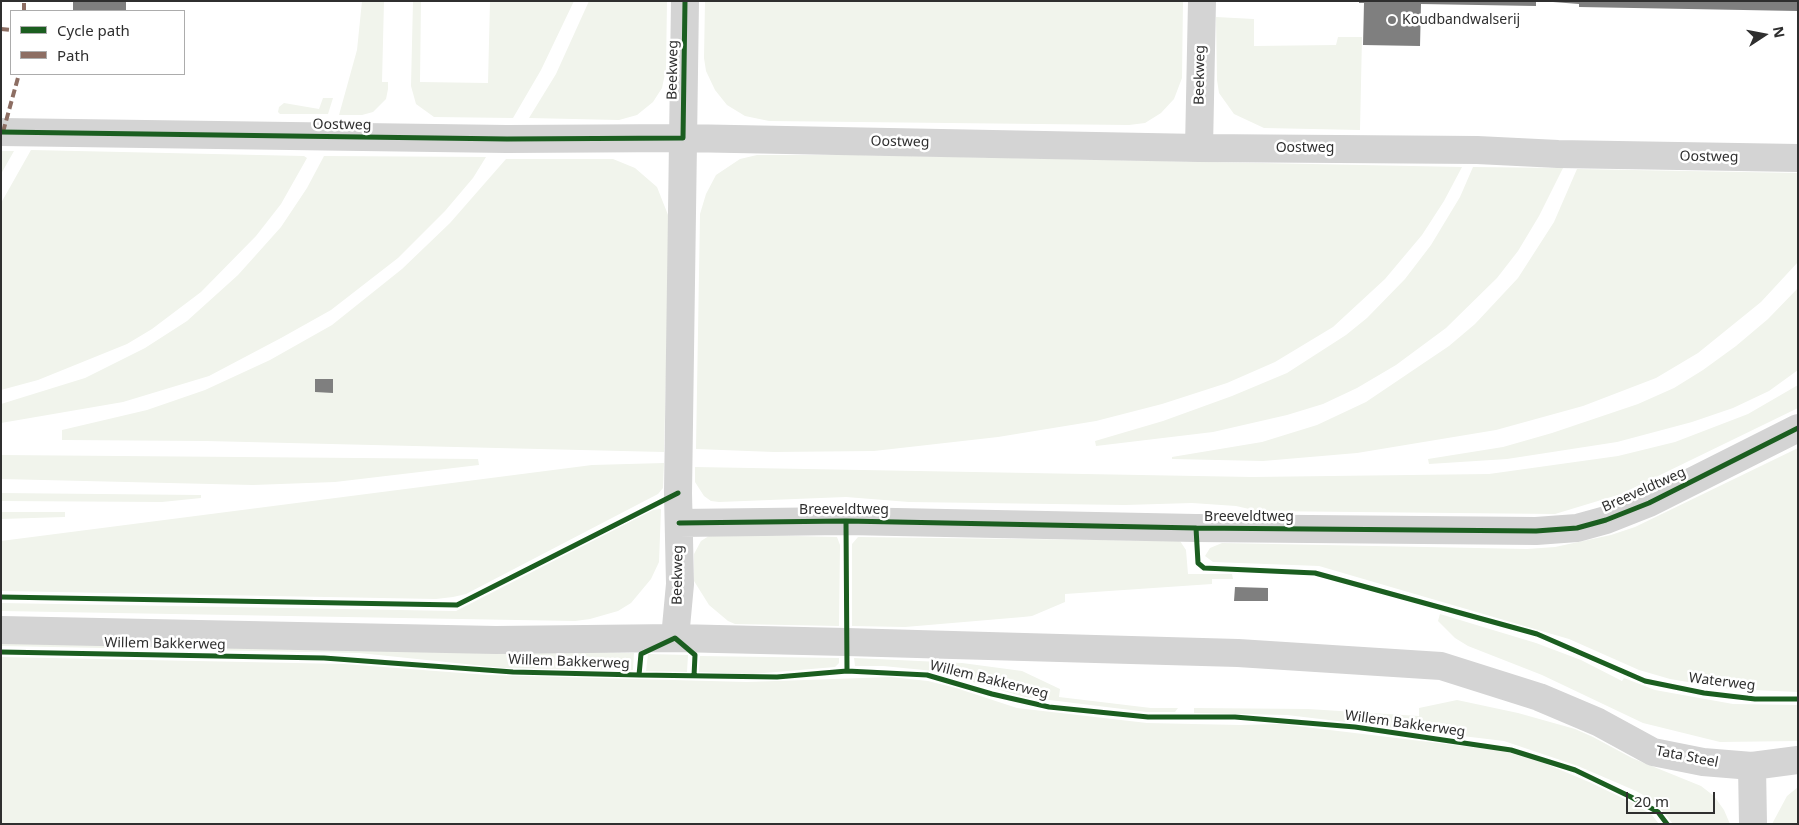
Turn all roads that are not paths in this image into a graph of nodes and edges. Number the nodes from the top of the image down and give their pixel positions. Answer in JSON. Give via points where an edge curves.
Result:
{"nodes":[{"id":1,"x":685,"y":1,"type":"edge"},
{"id":2,"x":1202,"y":1,"type":"edge"},
{"id":3,"x":1,"y":132,"type":"edge"},
{"id":4,"x":683,"y":138,"type":"junction"},
{"id":5,"x":1199,"y":148,"type":"junction"},
{"id":6,"x":1798,"y":158,"type":"edge"},
{"id":7,"x":1798,"y":428,"type":"edge"},
{"id":8,"x":679,"y":523,"type":"junction"},
{"id":9,"x":1,"y":630,"type":"edge"},
{"id":10,"x":675,"y":638,"type":"junction"},
{"id":11,"x":1598,"y":722,"type":"joint"},
{"id":12,"x":1798,"y":760,"type":"edge"},
{"id":13,"x":1752,"y":766,"type":"junction"},
{"id":14,"x":1754,"y":824,"type":"edge"}],
"edges":[{"from":1,"to":4,"type":"street","name":"Beekweg"},
{"from":2,"to":5,"type":"street","name":"Beekweg"},
{"from":3,"to":4,"type":"street","name":"Oostweg","via":[[508,139]]},
{"from":4,"to":5,"type":"street","name":"Oostweg"},
{"from":4,"to":8,"type":"street","name":"Beekweg"},
{"from":5,"to":6,"type":"street","name":"Oostweg","via":[[1477,150]]},
{"from":7,"to":8,"type":"street","name":"Breeveldtweg","via":[[1649,503],[1577,528],[1536,531],[846,521]]},
{"from":8,"to":10,"type":"street","name":"Beekweg","via":[[680,584]]},
{"from":9,"to":10,"type":"street","name":"Willem Bakkerweg","via":[[486,639]]},
{"from":10,"to":11,"type":"street","name":"Willem Bakkerweg","via":[[1238,654],[1441,666],[1539,697]]},
{"from":11,"to":13,"type":"street","name":"Tata Steel","via":[[1653,752],[1703,762]]},
{"from":12,"to":13,"type":"street"},
{"from":13,"to":14,"type":"street"}]}
